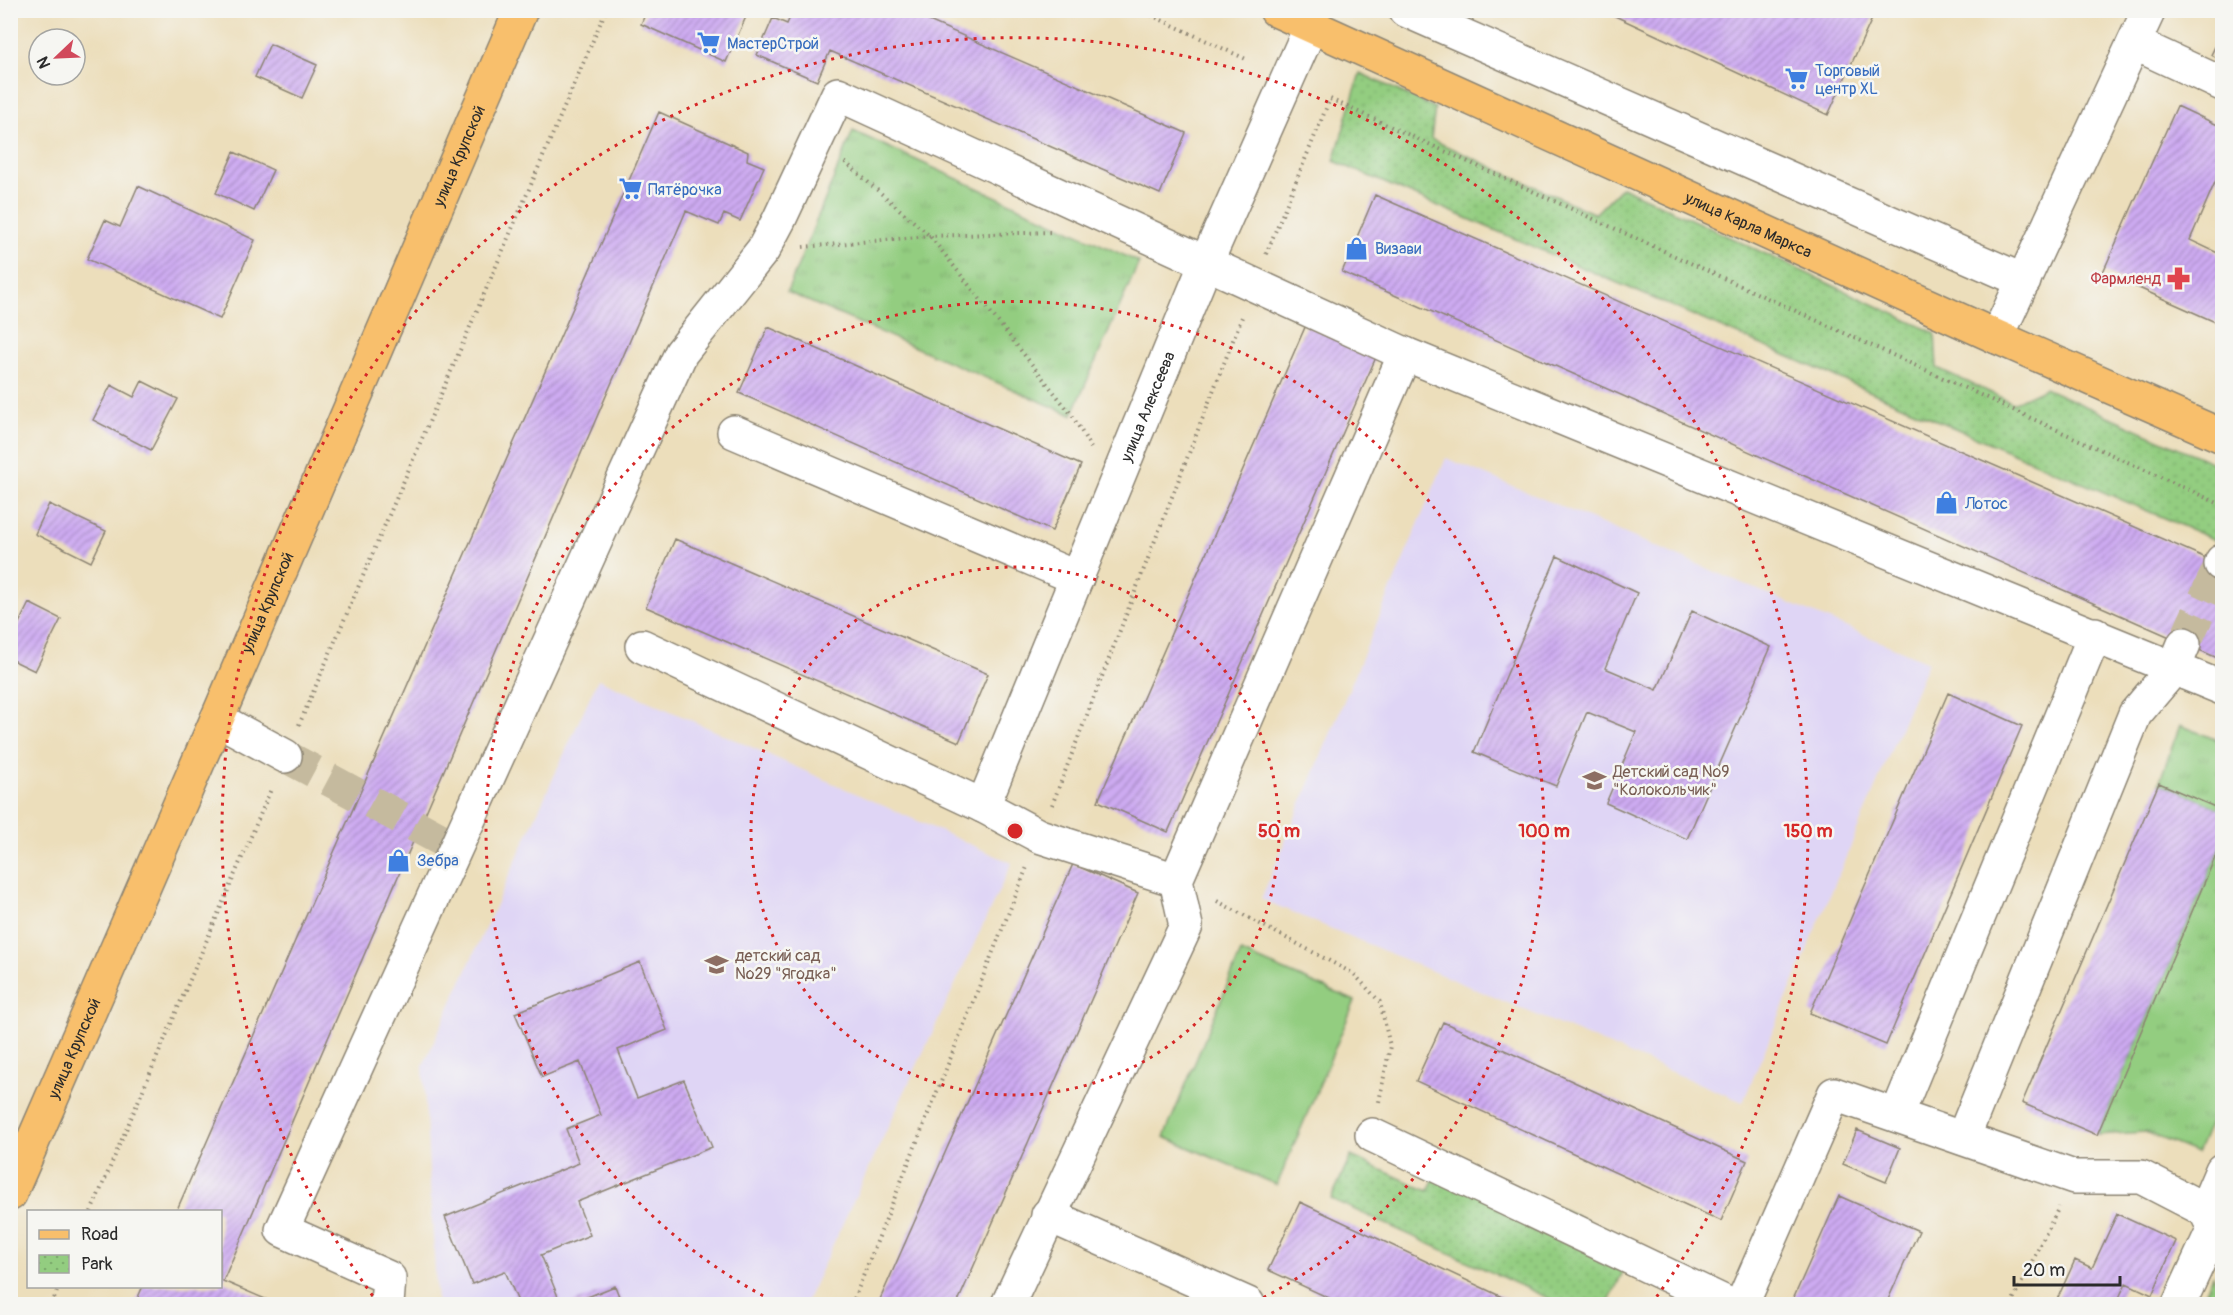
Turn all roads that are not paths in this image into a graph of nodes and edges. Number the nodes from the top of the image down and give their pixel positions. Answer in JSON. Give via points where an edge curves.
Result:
{"nodes":[{"id":1,"x":521,"y":10,"type":"edge"},
{"id":2,"x":1276,"y":10,"type":"edge"},
{"id":3,"x":1405,"y":10,"type":"edge"},
{"id":4,"x":2149,"y":10,"type":"edge"},
{"id":5,"x":1314,"y":18,"type":"edge"},
{"id":6,"x":2134,"y":44,"type":"junction"},
{"id":7,"x":2223,"y":84,"type":"edge"},
{"id":8,"x":1206,"y":263,"type":"junction"},
{"id":9,"x":2024,"y":281,"type":"junction"},
{"id":10,"x":1997,"y":338,"type":"junction"},
{"id":11,"x":1405,"y":354,"type":"junction"},
{"id":12,"x":734,"y":432,"type":"dead end"},
{"id":13,"x":2223,"y":436,"type":"edge"},
{"id":14,"x":1077,"y":578,"type":"junction"},
{"id":15,"x":2095,"y":634,"type":"junction"},
{"id":16,"x":642,"y":646,"type":"dead end"},
{"id":17,"x":2179,"y":656,"type":"junction"},
{"id":18,"x":2223,"y":688,"type":"edge"},
{"id":19,"x":217,"y":719,"type":"junction"},
{"id":20,"x":285,"y":756,"type":"tunnel mouth"},
{"id":21,"x":983,"y":806,"type":"junction"},
{"id":22,"x":1176,"y":880,"type":"junction"},
{"id":23,"x":1897,"y":1115,"type":"junction"},
{"id":24,"x":1372,"y":1135,"type":"road end"},
{"id":25,"x":1963,"y":1138,"type":"junction"},
{"id":26,"x":2223,"y":1170,"type":"edge"},
{"id":27,"x":10,"y":1194,"type":"edge"},
{"id":28,"x":1048,"y":1215,"type":"junction"},
{"id":29,"x":2214,"y":1228,"type":"edge"},
{"id":30,"x":387,"y":1305,"type":"edge"},
{"id":31,"x":1008,"y":1305,"type":"edge"},
{"id":32,"x":1248,"y":1305,"type":"edge"},
{"id":33,"x":1728,"y":1305,"type":"edge"},
{"id":34,"x":1742,"y":1305,"type":"edge"},
{"id":35,"x":2178,"y":1305,"type":"edge"}],
"edges":[{"from":1,"to":19,"type":"main road","name":"улица Крупской"},
{"from":2,"to":5,"type":"main road","name":"улица Карла Маркса"},
{"from":3,"to":9,"type":"street"},
{"from":4,"to":6,"type":"street"},
{"from":5,"to":8,"type":"street","name":"улица Алексеева"},
{"from":5,"to":10,"type":"main road","name":"улица Карла Маркса"},
{"from":6,"to":7,"type":"street"},
{"from":6,"to":9,"type":"street"},
{"from":8,"to":11,"type":"street"},
{"from":8,"to":14,"type":"street","name":"улица Алексеева"},
{"from":8,"to":30,"type":"street","via":[[838,94],[763,250],[681,353],[282,1230],[389,1278]]},
{"from":9,"to":10,"type":"street"},
{"from":10,"to":13,"type":"main road","name":"улица Карла Маркса"},
{"from":11,"to":15,"type":"street"},
{"from":11,"to":22,"type":"street"},
{"from":12,"to":14,"type":"street"},
{"from":14,"to":21,"type":"street","name":"улица Алексеева"},
{"from":15,"to":17,"type":"street"},
{"from":15,"to":23,"type":"street"},
{"from":16,"to":21,"type":"street"},
{"from":17,"to":18,"type":"street"},
{"from":17,"to":25,"type":"street","via":[[2135,714]]},
{"from":19,"to":20,"type":"street"},
{"from":19,"to":27,"type":"main road","name":"улица Крупской"},
{"from":21,"to":22,"type":"street","via":[[1040,836]]},
{"from":22,"to":28,"type":"street","via":[[1186,926]]},
{"from":23,"to":25,"type":"street"},
{"from":23,"to":34,"type":"street","via":[[1834,1094]]},
{"from":24,"to":33,"type":"street"},
{"from":25,"to":29,"type":"street","via":[[2074,1177],[2142,1177]]},
{"from":26,"to":29,"type":"street"},
{"from":28,"to":31,"type":"street"},
{"from":28,"to":32,"type":"street"},
{"from":29,"to":35,"type":"street"}]}
